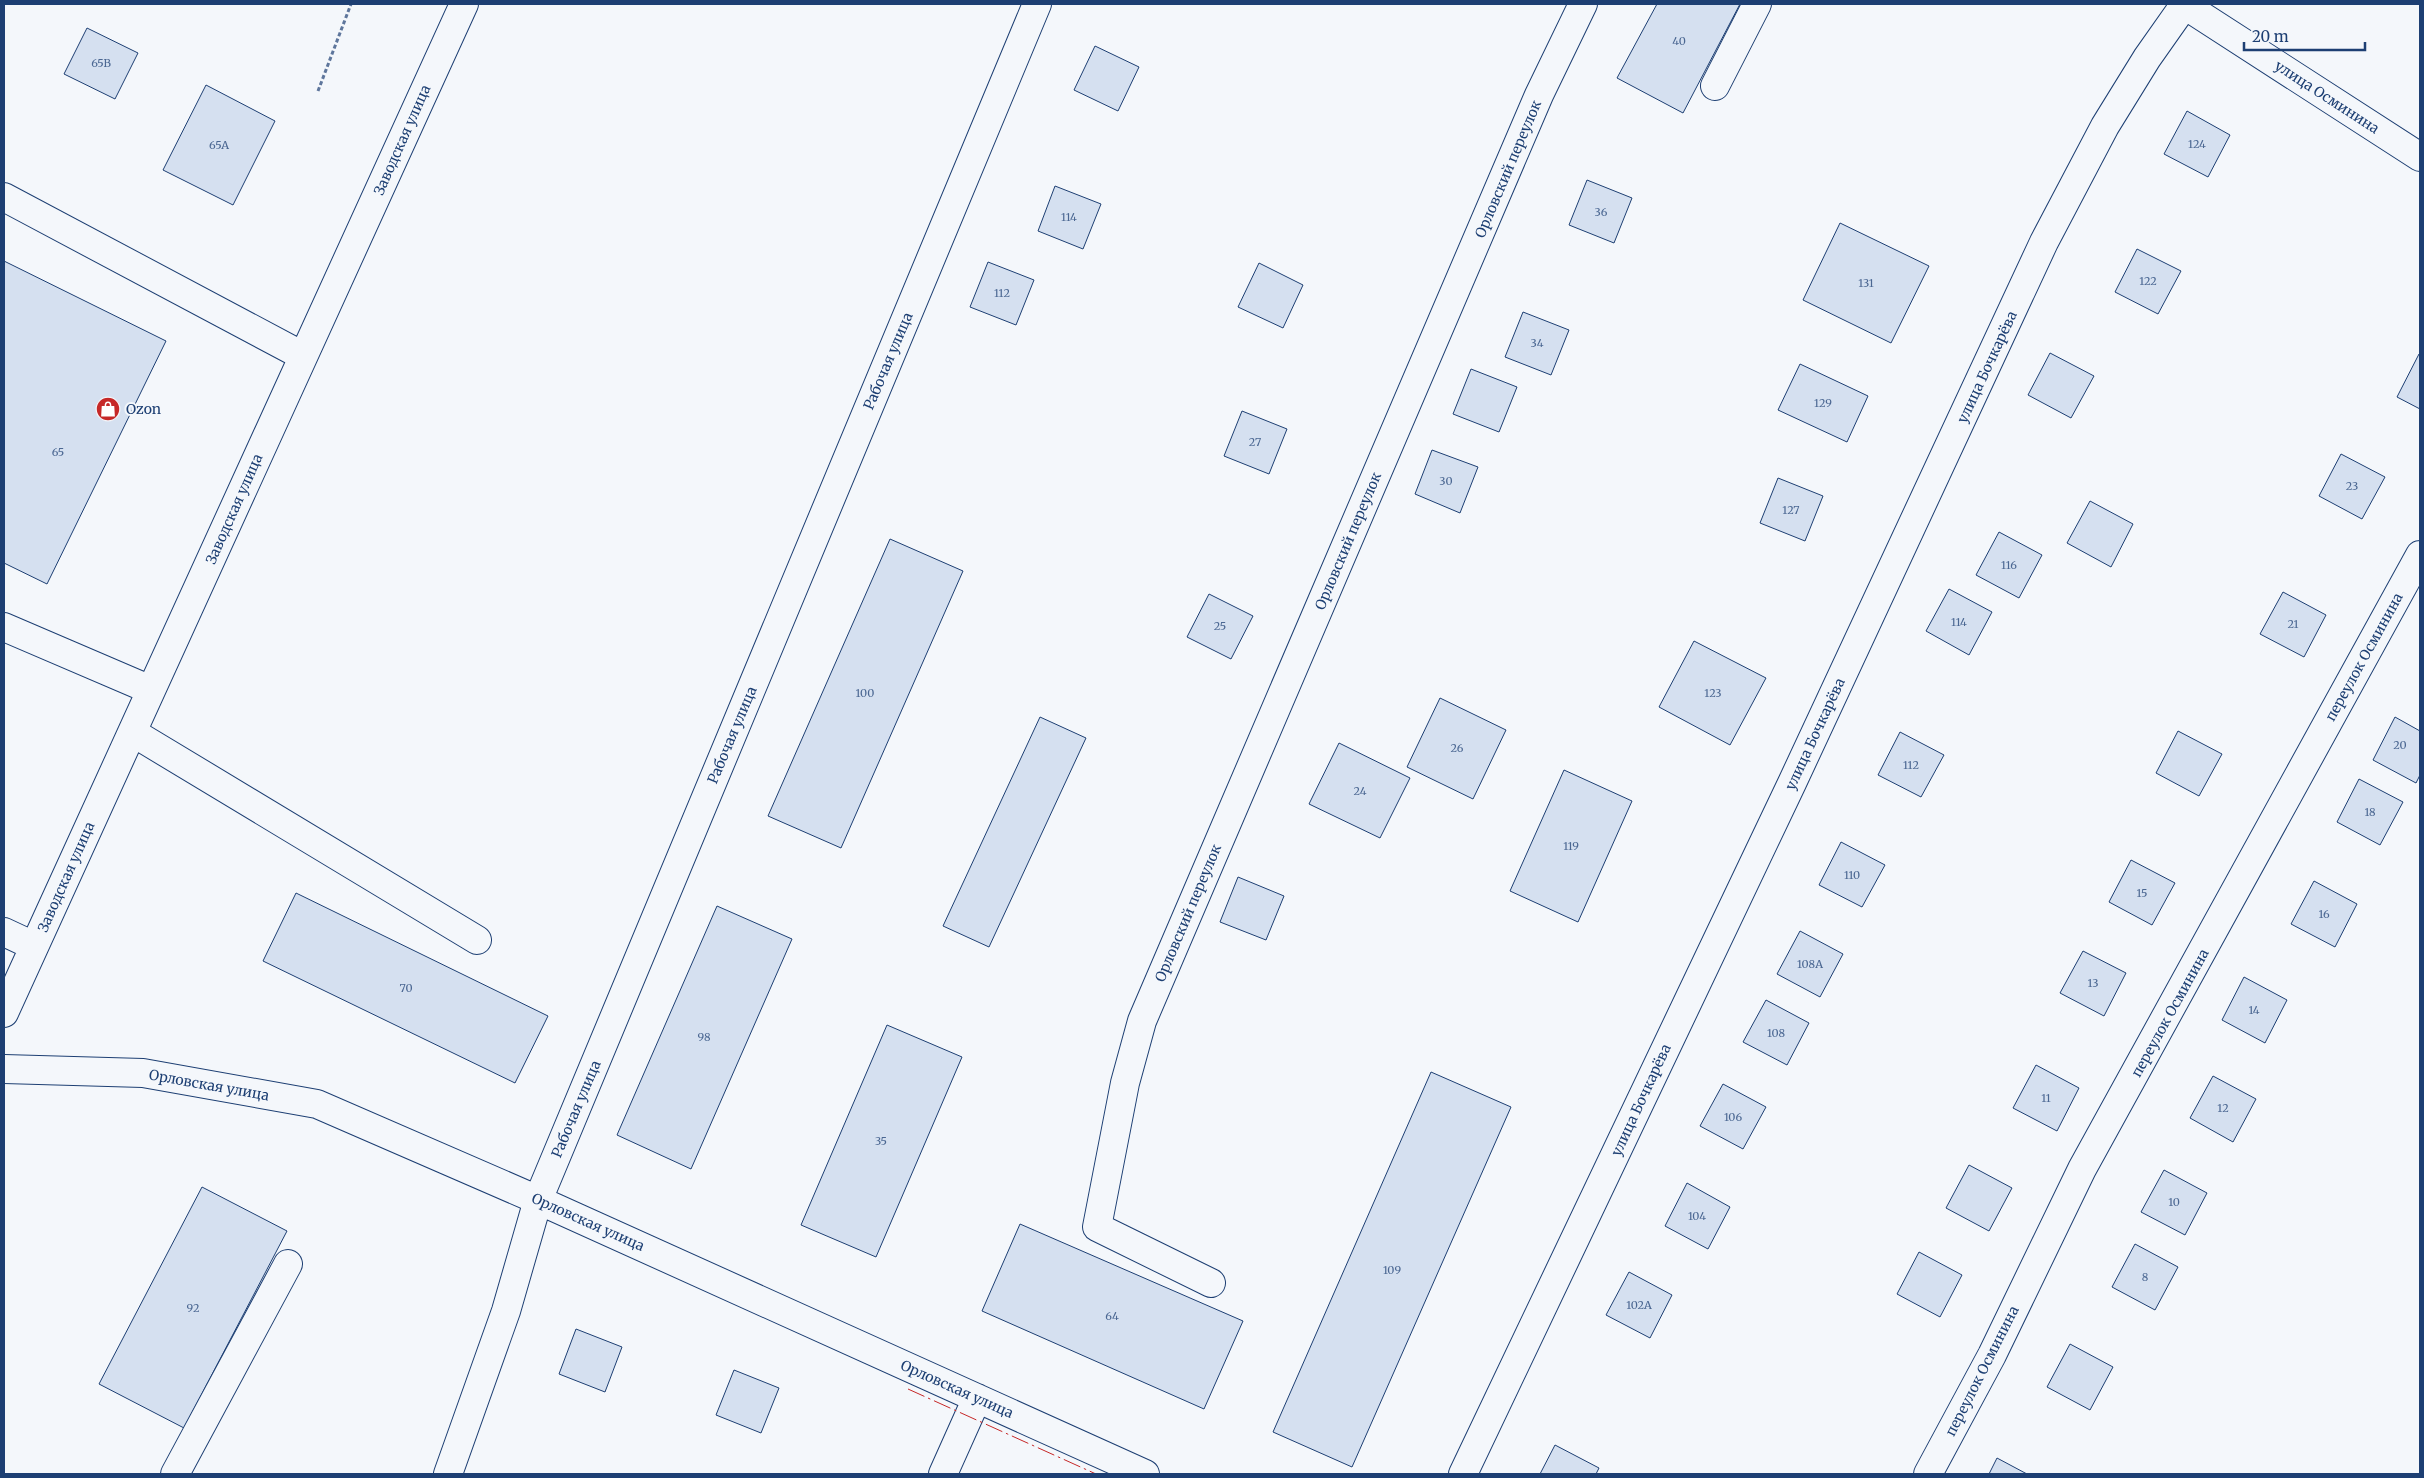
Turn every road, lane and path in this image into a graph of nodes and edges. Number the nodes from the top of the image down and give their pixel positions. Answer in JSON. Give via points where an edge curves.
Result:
{"nodes":[{"id":1,"x":351,"y":4,"type":"edge"},
{"id":2,"x":464,"y":4,"type":"edge"},
{"id":3,"x":1037,"y":4,"type":"edge"},
{"id":4,"x":1584,"y":4,"type":"edge"},
{"id":5,"x":1757,"y":4,"type":"edge"},
{"id":6,"x":2184,"y":4,"type":"edge"},
{"id":7,"x":1715,"y":86,"type":"dead end"},
{"id":8,"x":318,"y":92,"type":"dead end"},
{"id":9,"x":2420,"y":157,"type":"edge"},
{"id":10,"x":4,"y":197,"type":"edge"},
{"id":11,"x":303,"y":356,"type":"junction"},
{"id":12,"x":2420,"y":555,"type":"edge"},
{"id":13,"x":4,"y":627,"type":"edge"},
{"id":14,"x":151,"y":690,"type":"junction"},
{"id":15,"x":132,"y":732,"type":"junction"},
{"id":16,"x":4,"y":932,"type":"edge"},
{"id":17,"x":477,"y":940,"type":"dead end"},
{"id":18,"x":34,"y":946,"type":"junction"},
{"id":19,"x":4,"y":1013,"type":"edge"},
{"id":20,"x":4,"y":1069,"type":"edge"},
{"id":21,"x":538,"y":1200,"type":"junction"},
{"id":22,"x":288,"y":1264,"type":"dead end"},
{"id":23,"x":1211,"y":1283,"type":"dead end"},
{"id":24,"x":977,"y":1398,"type":"junction"},
{"id":25,"x":175,"y":1474,"type":"edge"},
{"id":26,"x":448,"y":1474,"type":"edge"},
{"id":27,"x":943,"y":1474,"type":"edge"},
{"id":28,"x":1145,"y":1474,"type":"edge"},
{"id":29,"x":1463,"y":1474,"type":"edge"},
{"id":30,"x":1928,"y":1474,"type":"edge"}],
"edges":[{"from":1,"to":8,"type":"path"},
{"from":2,"to":11,"type":"street","name":"Заводская улица"},
{"from":3,"to":21,"type":"street","name":"Рабочая улица"},
{"from":4,"to":23,"type":"street","name":"Орловский переулок","via":[[1539,95],[1142,1021],[1125,1083],[1097,1227]]},
{"from":5,"to":7,"type":"street"},
{"from":6,"to":9,"type":"street","name":"улица Осминина"},
{"from":6,"to":29,"type":"street","name":"улица Бочкарёва","via":[[2104,126],[2044,242],[1829,704]]},
{"from":10,"to":11,"type":"street"},
{"from":11,"to":14,"type":"street","name":"Заводская улица"},
{"from":12,"to":30,"type":"street","name":"переулок Осминина","via":[[2082,1169],[1992,1355]]},
{"from":13,"to":14,"type":"street"},
{"from":14,"to":15,"type":"street","name":"Заводская улица"},
{"from":15,"to":17,"type":"street"},
{"from":15,"to":18,"type":"street","name":"Заводская улица"},
{"from":16,"to":18,"type":"street"},
{"from":18,"to":19,"type":"street","name":"Заводская улица"},
{"from":20,"to":21,"type":"street","name":"Орловская улица","via":[[143,1073],[317,1104]]},
{"from":21,"to":24,"type":"street","name":"Орловская улица"},
{"from":21,"to":26,"type":"street","name":"Рабочая улица","via":[[506,1311]]},
{"from":22,"to":25,"type":"street"},
{"from":24,"to":27,"type":"street"},
{"from":24,"to":28,"type":"street","name":"Орловская улица"}]}
